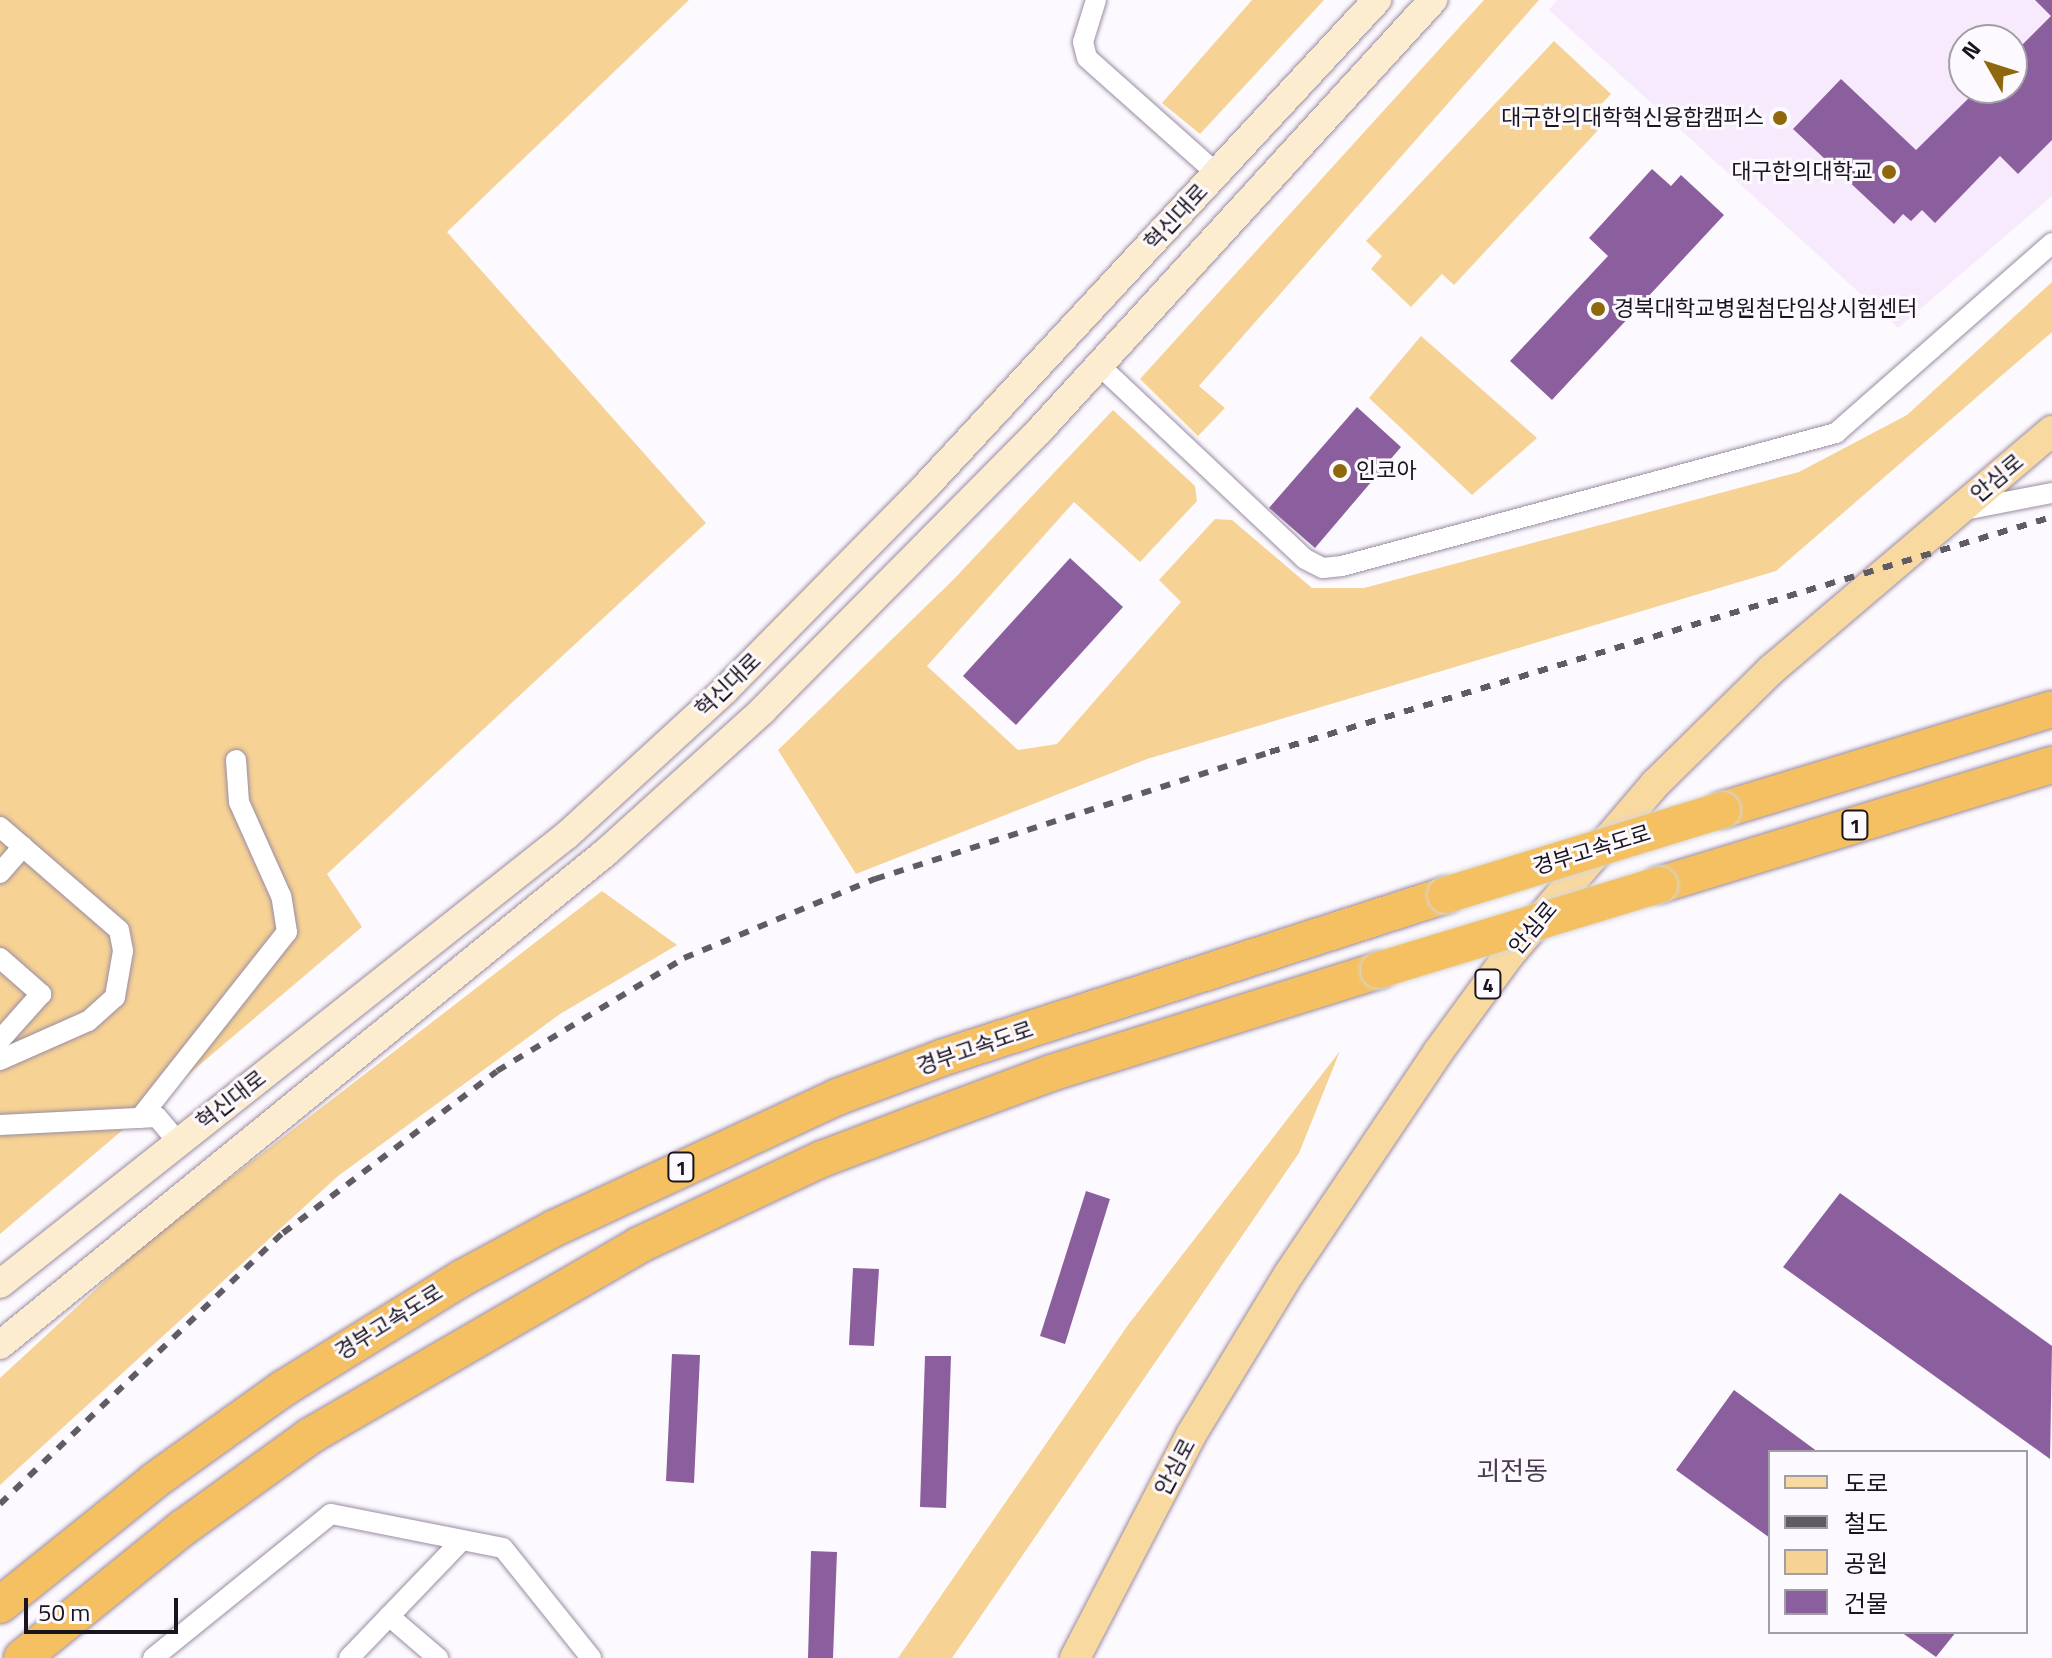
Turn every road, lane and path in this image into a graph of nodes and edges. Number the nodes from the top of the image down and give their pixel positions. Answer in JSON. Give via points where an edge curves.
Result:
{"nodes":[{"id":1,"x":1096,"y":0,"type":"edge"},
{"id":2,"x":1377,"y":0,"type":"edge"},
{"id":3,"x":1433,"y":0,"type":"edge"},
{"id":4,"x":1216,"y":173,"type":"junction"},
{"id":5,"x":2052,"y":243,"type":"edge"},
{"id":6,"x":1099,"y":365,"type":"junction"},
{"id":7,"x":2052,"y":431,"type":"edge"},
{"id":8,"x":2052,"y":493,"type":"edge"},
{"id":9,"x":1959,"y":511,"type":"junction"},
{"id":10,"x":2052,"y":709,"type":"edge"},
{"id":11,"x":236,"y":760,"type":"dead end"},
{"id":12,"x":2052,"y":765,"type":"edge"},
{"id":13,"x":0,"y":827,"type":"edge"},
{"id":14,"x":23,"y":847,"type":"junction"},
{"id":15,"x":0,"y":873,"type":"edge"},
{"id":16,"x":0,"y":958,"type":"edge"},
{"id":17,"x":0,"y":1040,"type":"edge"},
{"id":18,"x":0,"y":1060,"type":"edge"},
{"id":19,"x":140,"y":1118,"type":"junction"},
{"id":20,"x":0,"y":1125,"type":"edge"},
{"id":21,"x":178,"y":1142,"type":"junction"},
{"id":22,"x":0,"y":1284,"type":"edge"},
{"id":23,"x":0,"y":1345,"type":"edge"},
{"id":24,"x":462,"y":1540,"type":"junction"},
{"id":25,"x":0,"y":1605,"type":"edge"},
{"id":26,"x":389,"y":1616,"type":"junction"},
{"id":27,"x":588,"y":1657,"type":"edge"},
{"id":28,"x":22,"y":1658,"type":"edge"},
{"id":29,"x":153,"y":1658,"type":"edge"},
{"id":30,"x":349,"y":1658,"type":"edge"},
{"id":31,"x":438,"y":1658,"type":"edge"},
{"id":32,"x":1075,"y":1658,"type":"edge"}],
"edges":[{"from":1,"to":4,"type":"street","via":[[1083,42],[1087,58]]},
{"from":2,"to":4,"type":"main road","name":"혁신대로"},
{"from":3,"to":6,"type":"main road"},
{"from":4,"to":21,"type":"main road","name":"혁신대로","via":[[927,485],[725,690],[567,835]]},
{"from":5,"to":6,"type":"street","via":[[1836,433],[1342,566],[1323,568],[1305,559]]},
{"from":6,"to":23,"type":"main road","via":[[763,710],[605,853]]},
{"from":7,"to":9,"type":"main road","name":"안심로","number":"4"},
{"from":8,"to":9,"type":"street"},
{"from":9,"to":32,"type":"main road","name":"안심로","number":"4","via":[[1771,670],[1676,763],[1509,955],[1289,1274],[1191,1435]]},
{"from":10,"to":25,"type":"highway","name":"경부고속도로","number":"1","bridge":true,"via":[[1446,895],[864,1087],[555,1228],[462,1278],[284,1388],[143,1490]]},
{"from":11,"to":19,"type":"street","via":[[239,802],[281,896],[287,932]]},
{"from":12,"to":28,"type":"highway","number":"1","bridge":true,"via":[[1051,1073],[822,1159],[639,1245],[310,1436],[184,1527]]},
{"from":13,"to":14,"type":"street"},
{"from":14,"to":15,"type":"street"},
{"from":14,"to":18,"type":"street","via":[[119,930],[123,951],[115,997],[88,1021]]},
{"from":16,"to":17,"type":"street","via":[[41,994]]},
{"from":19,"to":20,"type":"street"},
{"from":19,"to":21,"type":"street","via":[[157,1117]]},
{"from":21,"to":22,"type":"main road","name":"혁신대로"},
{"from":24,"to":26,"type":"street"},
{"from":24,"to":27,"type":"street","via":[[503,1548]]},
{"from":24,"to":29,"type":"street","via":[[331,1514]]},
{"from":26,"to":30,"type":"street"},
{"from":26,"to":31,"type":"street"}]}
